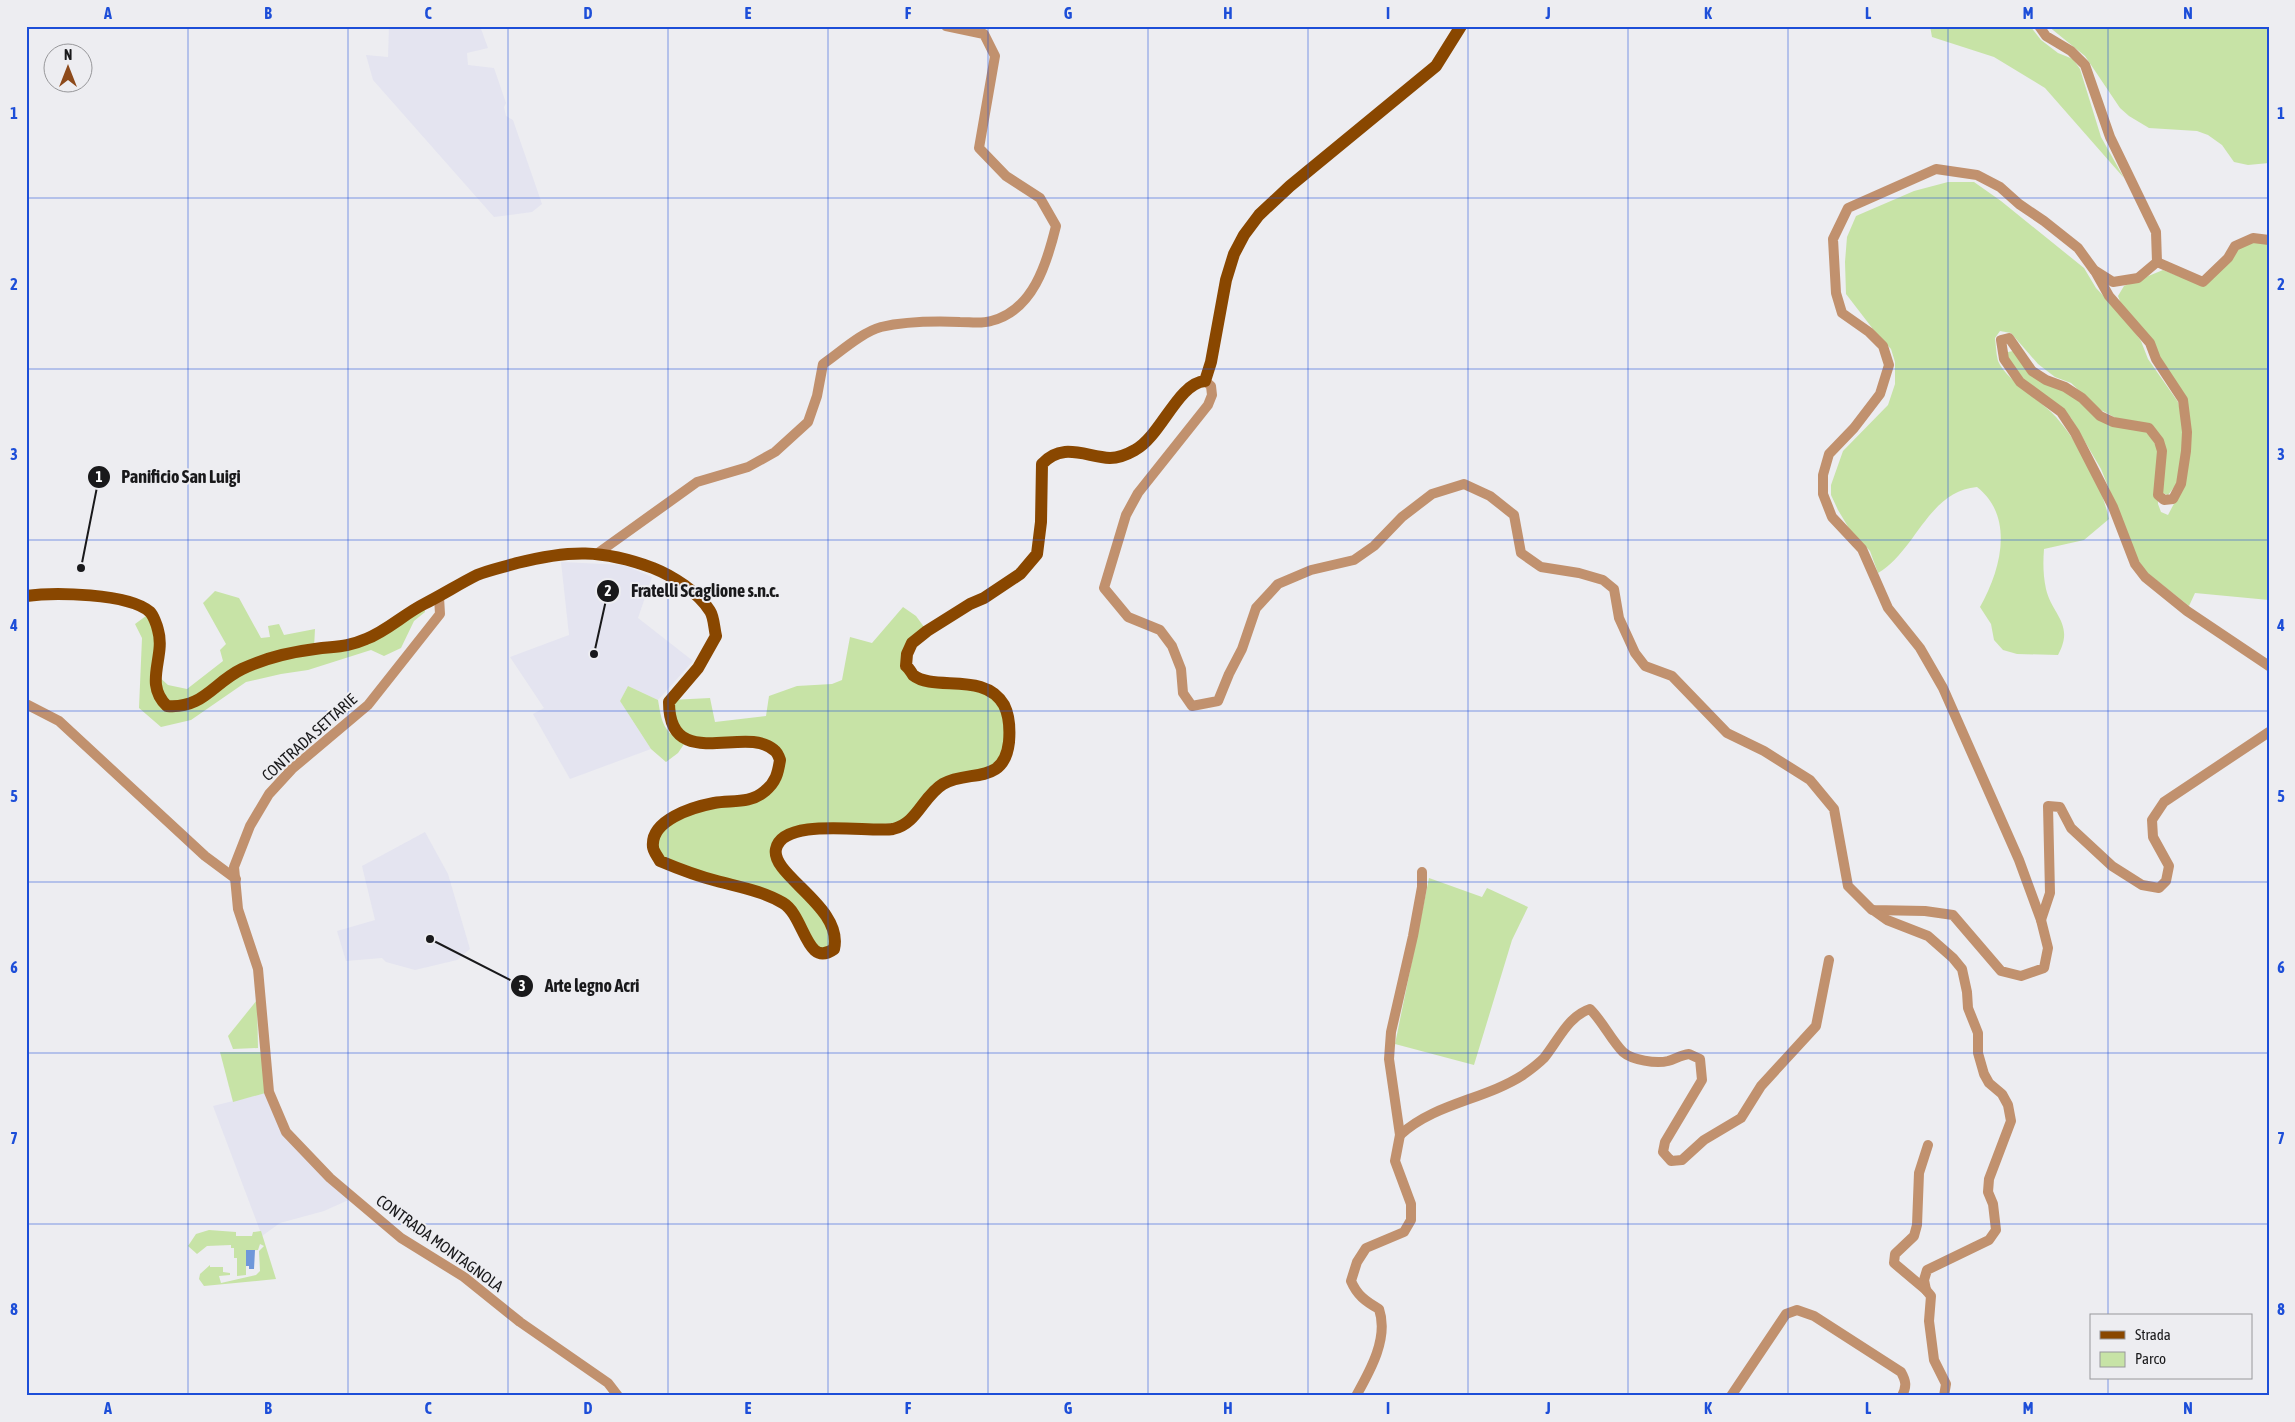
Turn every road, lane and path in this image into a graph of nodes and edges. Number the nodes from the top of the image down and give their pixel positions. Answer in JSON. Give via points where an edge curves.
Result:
{"nodes":[{"id":1,"x":946,"y":26,"type":"edge"},
{"id":2,"x":1461,"y":26,"type":"edge"},
{"id":3,"x":2039,"y":26,"type":"edge"},
{"id":4,"x":2269,"y":240,"type":"edge"},
{"id":5,"x":2157,"y":262,"type":"junction"},
{"id":6,"x":2094,"y":270,"type":"junction"},
{"id":7,"x":1205,"y":381,"type":"junction"},
{"id":8,"x":598,"y":553,"type":"junction"},
{"id":9,"x":26,"y":596,"type":"edge"},
{"id":10,"x":439,"y":597,"type":"junction"},
{"id":11,"x":2269,"y":666,"type":"edge"},
{"id":12,"x":26,"y":704,"type":"edge"},
{"id":13,"x":2269,"y":732,"type":"edge"},
{"id":14,"x":1422,"y":872,"type":"dead end"},
{"id":15,"x":236,"y":879,"type":"junction"},
{"id":16,"x":1872,"y":910,"type":"junction"},
{"id":17,"x":2041,"y":920,"type":"junction"},
{"id":18,"x":1829,"y":960,"type":"dead end"},
{"id":19,"x":269,"y":1092,"type":"joint"},
{"id":20,"x":1400,"y":1135,"type":"junction"},
{"id":21,"x":1928,"y":1146,"type":"dead end"},
{"id":22,"x":1926,"y":1290,"type":"junction"},
{"id":23,"x":618,"y":1396,"type":"edge"},
{"id":24,"x":1356,"y":1396,"type":"edge"},
{"id":25,"x":1731,"y":1396,"type":"edge"},
{"id":26,"x":1902,"y":1396,"type":"edge"},
{"id":27,"x":1944,"y":1396,"type":"edge"}],
"edges":[{"from":1,"to":8,"type":"street","via":[[984,34],[995,56],[980,148],[1006,176],[1040,198],[1056,226],[1048,259],[1029,295],[1010,314],[990,322],[915,321],[878,328],[823,364],[808,422],[775,452],[748,467],[698,482]]},
{"from":2,"to":7,"type":"main road","via":[[1436,66],[1290,186],[1259,215],[1244,235],[1226,280]]},
{"from":3,"to":5,"type":"street","via":[[2046,36],[2071,51],[2085,65],[2110,137],[2156,232]]},
{"from":4,"to":5,"type":"street","via":[[2253,238],[2235,246],[2228,258],[2203,282]]},
{"from":5,"to":6,"type":"street","via":[[2138,278],[2113,282]]},
{"from":6,"to":11,"type":"street","via":[[2109,296],[2150,343],[2156,359],[2182,400],[2186,451],[2181,484],[2173,499],[2164,500],[2158,495],[2162,451],[2149,428],[2113,422],[2100,416],[2082,398],[2032,371],[2009,338],[2000,340],[2004,359],[2020,382],[2060,412],[2075,433],[2113,507],[2135,564],[2145,577],[2187,611]]},
{"from":6,"to":17,"type":"street","via":[[2078,248],[2000,187],[1976,175],[1936,169],[1848,208],[1833,239],[1836,293],[1842,313],[1883,346],[1889,365],[1880,394],[1829,454],[1823,476],[1823,494],[1832,517],[1862,549],[1888,608],[1920,648],[1943,688],[2019,860]]},
{"from":7,"to":8,"type":"main road","via":[[1189,388],[1154,433],[1125,455],[1111,458],[1071,451],[1050,455],[1042,464],[1037,554],[1020,574],[912,643],[906,666],[914,676],[984,688],[1004,705],[1010,736],[1002,764],[973,778],[943,784],[927,797],[909,822],[895,829],[818,828],[796,832],[780,840],[776,849],[777,860],[816,901],[833,933],[836,942],[834,949],[827,954],[812,950],[797,916],[784,903],[752,890],[690,874],[660,861],[653,848],[655,832],[671,817],[714,803],[743,802],[765,792],[776,778],[780,760],[774,750],[762,744],[695,742],[676,730],[669,720],[669,702],[698,668],[716,636],[711,612],[700,598],[666,573],[630,559]]},
{"from":7,"to":16,"type":"street","via":[[1211,386],[1212,396],[1208,405],[1138,493],[1126,515],[1104,588],[1128,617],[1160,630],[1172,646],[1182,669],[1182,693],[1192,706],[1218,701],[1242,649],[1256,608],[1278,584],[1310,570],[1354,560],[1432,494],[1464,484],[1490,496],[1514,515],[1521,553],[1541,566],[1604,580],[1614,589],[1619,618],[1635,653],[1646,666],[1672,676],[1727,732],[1810,780],[1834,809],[1848,886]]},
{"from":8,"to":10,"type":"main road","via":[[551,554],[509,565],[477,575]]},
{"from":9,"to":10,"type":"main road","via":[[95,596],[128,601],[150,613],[158,631],[155,687],[158,698],[166,706],[179,707],[206,696],[241,669],[272,658],[348,646],[374,636]]},
{"from":10,"to":15,"type":"street","name":"CONTRADA SETTARIE","via":[[440,614],[368,705],[269,794],[250,826],[234,867]]},
{"from":12,"to":15,"type":"street","via":[[59,721],[205,856]]},
{"from":13,"to":17,"type":"street","via":[[2164,802],[2152,820],[2153,837],[2170,866],[2166,881],[2159,888],[2142,885],[2112,866],[2071,828],[2060,807],[2048,806],[2050,893]]},
{"from":14,"to":20,"type":"street","via":[[1417,916],[1389,1060]]},
{"from":15,"to":19,"type":"street","name":"CONTRADA SETTARIE","via":[[238,909],[258,969]]},
{"from":16,"to":17,"type":"street","via":[[1953,915],[2001,971],[2021,976],[2044,968],[2048,948]]},
{"from":16,"to":22,"type":"street","via":[[1887,920],[1928,936],[1962,969],[1968,1008],[1978,1033],[1978,1053],[1984,1074],[2002,1094],[2011,1122],[1989,1179],[1988,1192],[1996,1230],[1989,1240],[1927,1270]]},
{"from":18,"to":20,"type":"street","via":[[1816,1026],[1761,1086],[1741,1118],[1704,1140],[1682,1160],[1671,1161],[1663,1152],[1665,1142],[1702,1080],[1700,1059],[1689,1054],[1667,1062],[1631,1057],[1623,1052],[1590,1010],[1571,1020],[1542,1060],[1522,1075],[1414,1123]]},
{"from":19,"to":23,"type":"street","name":"CONTRADA MONTAGNOLA","via":[[286,1132],[318,1168],[401,1238],[464,1277],[520,1322],[608,1383]]},
{"from":20,"to":24,"type":"street","via":[[1395,1161],[1411,1204],[1411,1220],[1404,1232],[1366,1248],[1351,1281],[1366,1302],[1379,1309],[1382,1319],[1377,1351]]},
{"from":21,"to":22,"type":"street","via":[[1919,1173],[1914,1236],[1896,1254],[1894,1263]]},
{"from":22,"to":27,"type":"street","via":[[1931,1296],[1929,1321],[1934,1360],[1946,1384]]},
{"from":25,"to":26,"type":"street","via":[[1786,1314],[1797,1310],[1814,1316],[1901,1372],[1906,1381]]}]}
